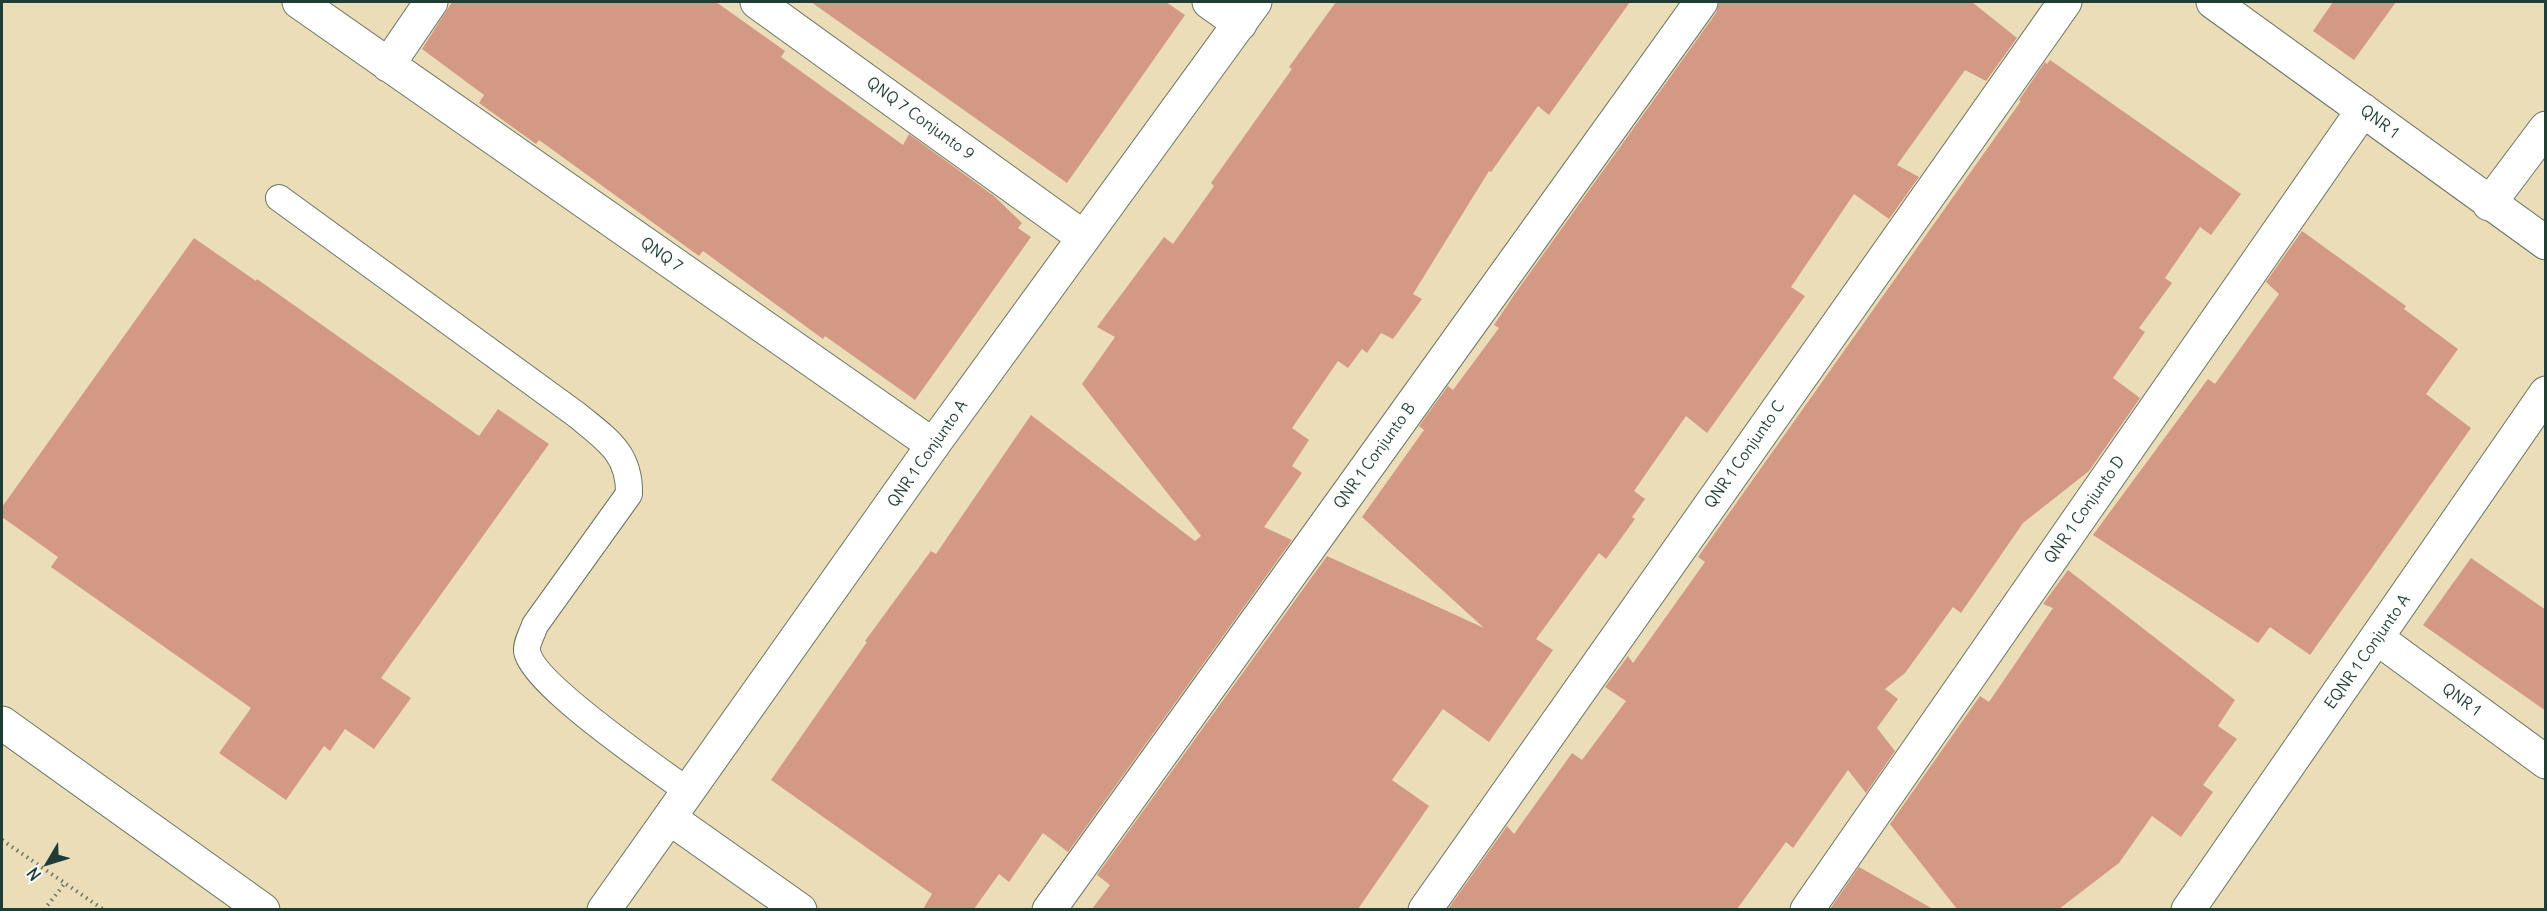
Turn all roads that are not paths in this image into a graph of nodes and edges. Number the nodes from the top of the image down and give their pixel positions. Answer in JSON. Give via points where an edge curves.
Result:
{"nodes":[{"id":1,"x":298,"y":2,"type":"edge"},
{"id":2,"x":430,"y":2,"type":"edge"},
{"id":3,"x":757,"y":2,"type":"edge"},
{"id":4,"x":1209,"y":2,"type":"edge"},
{"id":5,"x":1701,"y":2,"type":"edge"},
{"id":6,"x":2065,"y":2,"type":"edge"},
{"id":7,"x":2213,"y":2,"type":"edge"},
{"id":8,"x":1247,"y":13,"type":"edge"},
{"id":9,"x":388,"y":64,"type":"junction"},
{"id":10,"x":2363,"y":110,"type":"junction"},
{"id":11,"x":2546,"y":128,"type":"edge"},
{"id":12,"x":279,"y":198,"type":"dead end"},
{"id":13,"x":2489,"y":204,"type":"junction"},
{"id":14,"x":1083,"y":237,"type":"junction"},
{"id":15,"x":2546,"y":243,"type":"edge"},
{"id":16,"x":2546,"y":393,"type":"edge"},
{"id":17,"x":933,"y":445,"type":"junction"},
{"id":18,"x":2377,"y":638,"type":"junction"},
{"id":19,"x":2,"y":723,"type":"edge"},
{"id":20,"x":2546,"y":762,"type":"edge"},
{"id":21,"x":689,"y":792,"type":"junction"},
{"id":22,"x":670,"y":819,"type":"junction"},
{"id":23,"x":262,"y":909,"type":"edge"},
{"id":24,"x":604,"y":909,"type":"edge"},
{"id":25,"x":801,"y":909,"type":"edge"},
{"id":26,"x":1049,"y":909,"type":"edge"},
{"id":27,"x":1425,"y":909,"type":"edge"},
{"id":28,"x":1807,"y":909,"type":"edge"},
{"id":29,"x":2188,"y":909,"type":"edge"}],
"edges":[{"from":1,"to":9,"type":"street","name":"QNQ 7"},
{"from":2,"to":9,"type":"street"},
{"from":3,"to":14,"type":"street","name":"QNQ 7 Conjunto 9"},
{"from":4,"to":8,"type":"street"},
{"from":5,"to":26,"type":"street","name":"QNR 1 Conjunto B"},
{"from":6,"to":27,"type":"street","name":"QNR 1 Conjunto C"},
{"from":7,"to":10,"type":"street","name":"QNR 1"},
{"from":8,"to":14,"type":"street","name":"QNR 1 Conjunto A"},
{"from":9,"to":17,"type":"street","name":"QNQ 7"},
{"from":10,"to":13,"type":"street","name":"QNR 1"},
{"from":10,"to":28,"type":"street","name":"QNR 1 Conjunto D"},
{"from":11,"to":13,"type":"street"},
{"from":12,"to":21,"type":"lane","via":[[614,446],[630,473],[629,494],[535,625],[527,650],[534,669],[553,687]]},
{"from":13,"to":15,"type":"street","name":"QNR 1"},
{"from":14,"to":17,"type":"street","name":"QNR 1 Conjunto A"},
{"from":16,"to":18,"type":"street","name":"EQNR 1 Conjunto A"},
{"from":17,"to":21,"type":"street","name":"QNR 1 Conjunto A"},
{"from":18,"to":20,"type":"street","name":"QNR 1"},
{"from":18,"to":29,"type":"street","name":"EQNR 1 Conjunto A"},
{"from":19,"to":23,"type":"street"},
{"from":21,"to":22,"type":"street","name":"QNR 1 Conjunto A"},
{"from":22,"to":24,"type":"street","name":"QNR 1 Conjunto A"},
{"from":22,"to":25,"type":"street"}]}
